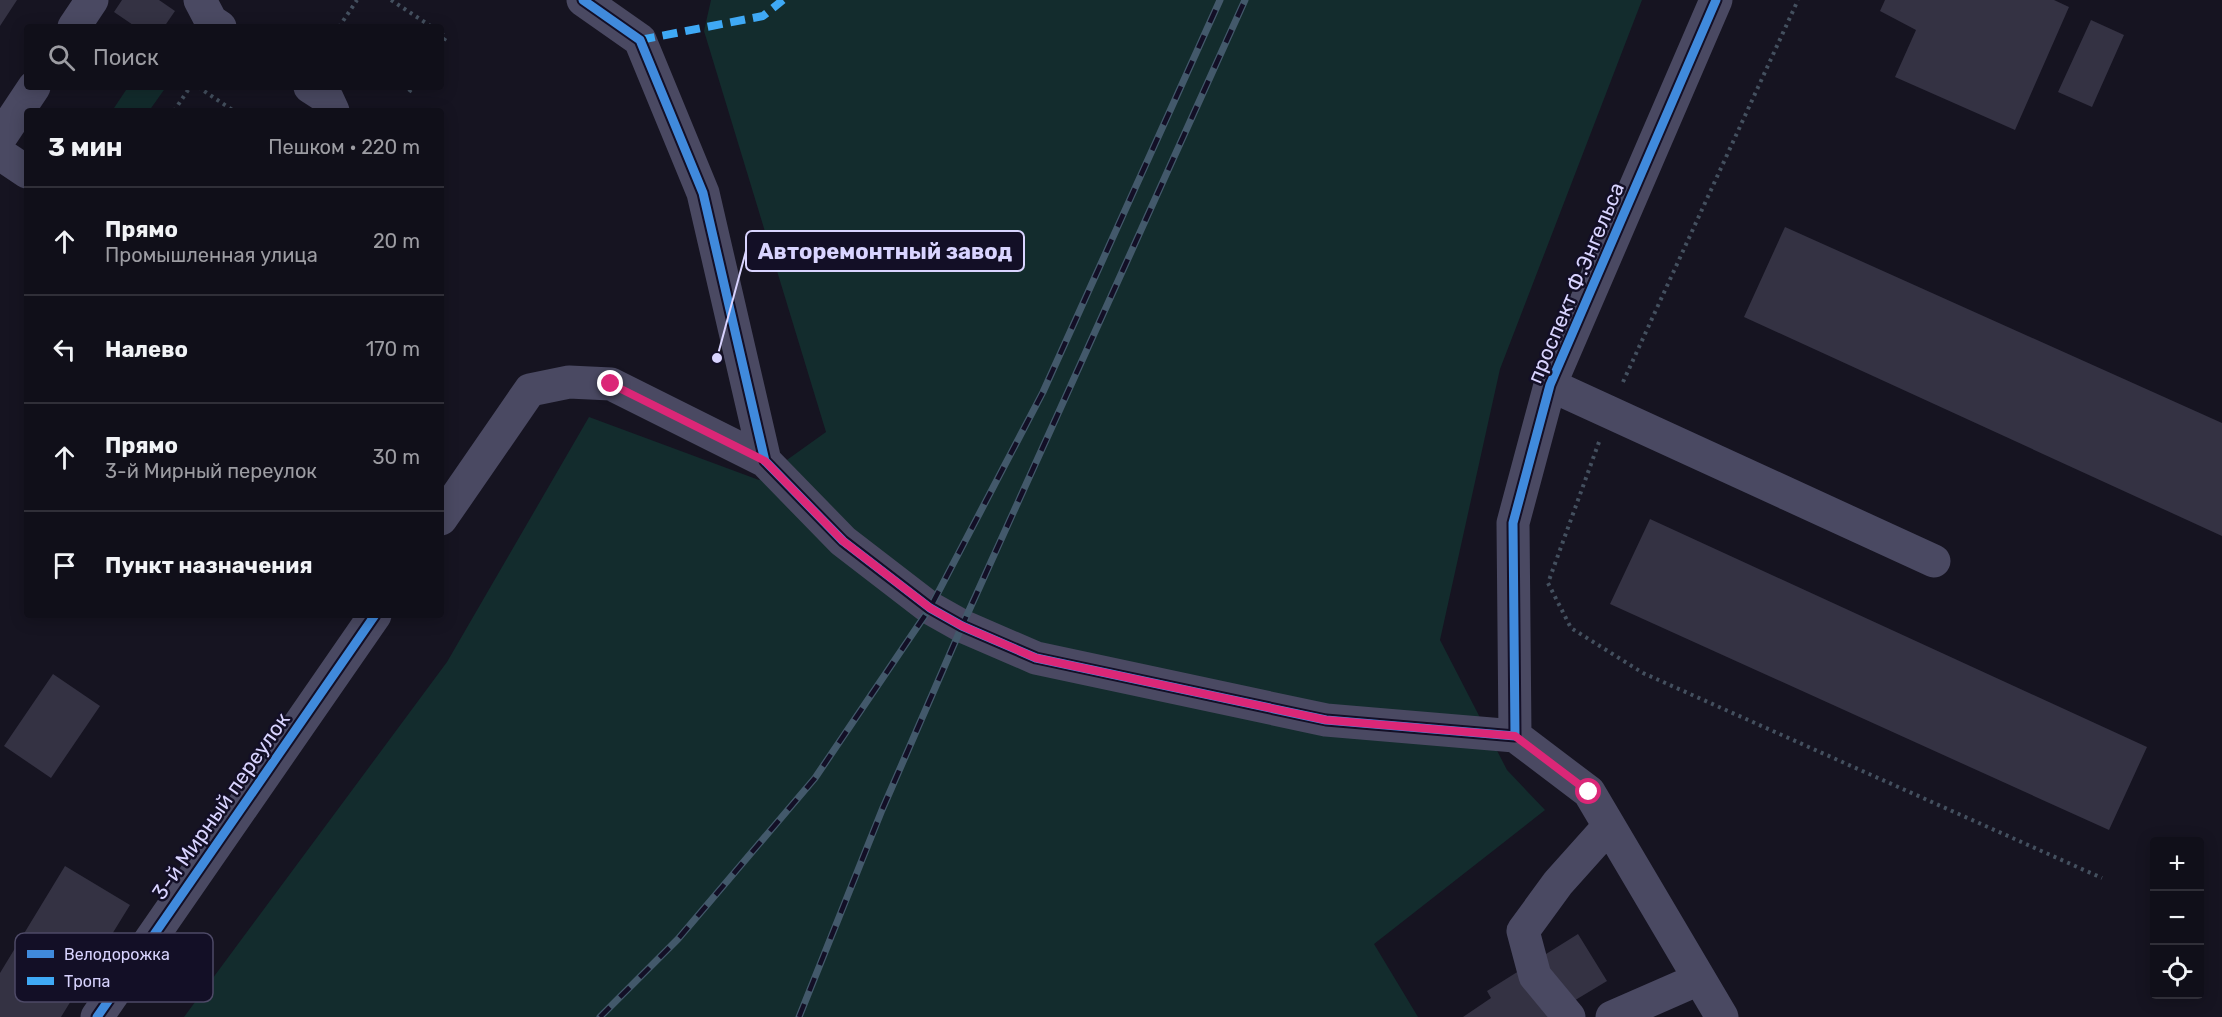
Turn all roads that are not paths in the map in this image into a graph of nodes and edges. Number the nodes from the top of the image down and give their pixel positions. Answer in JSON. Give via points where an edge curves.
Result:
{"nodes":[{"id":1,"x":92,"y":0,"type":"edge"},
{"id":2,"x":200,"y":0,"type":"edge"},
{"id":3,"x":583,"y":0,"type":"edge"},
{"id":4,"x":1716,"y":0,"type":"edge"},
{"id":5,"x":76,"y":24,"type":"edge"},
{"id":6,"x":216,"y":24,"type":"edge"},
{"id":7,"x":32,"y":90,"type":"edge"},
{"id":8,"x":315,"y":90,"type":"edge"},
{"id":9,"x":332,"y":108,"type":"edge"},
{"id":10,"x":0,"y":138,"type":"edge"},
{"id":11,"x":0,"y":154,"type":"edge"},
{"id":12,"x":24,"y":170,"type":"edge"},
{"id":13,"x":1550,"y":385,"type":"junction"},
{"id":14,"x":765,"y":461,"type":"junction"},
{"id":15,"x":444,"y":515,"type":"edge"},
{"id":16,"x":1934,"y":561,"type":"dead end"},
{"id":17,"x":373,"y":618,"type":"edge"},
{"id":18,"x":1515,"y":736,"type":"junction"},
{"id":19,"x":1609,"y":826,"type":"junction"},
{"id":20,"x":155,"y":933,"type":"edge"},
{"id":21,"x":1700,"y":979,"type":"junction"},
{"id":22,"x":107,"y":1002,"type":"edge"},
{"id":23,"x":97,"y":1017,"type":"edge"},
{"id":24,"x":1569,"y":1017,"type":"edge"},
{"id":25,"x":1612,"y":1017,"type":"edge"},
{"id":26,"x":1722,"y":1017,"type":"edge"}],
"edges":[{"from":1,"to":5,"type":"street"},
{"from":2,"to":6,"type":"street"},
{"from":3,"to":14,"type":"street","via":[[640,39],[703,193]]},
{"from":4,"to":13,"type":"street","name":"проспект Ф.Энгельса"},
{"from":7,"to":10,"type":"street"},
{"from":8,"to":9,"type":"street","via":[[327,98]]},
{"from":11,"to":12,"type":"street"},
{"from":13,"to":16,"type":"street"},
{"from":13,"to":18,"type":"street","name":"проспект Ф.Энгельса","via":[[1513,523]]},
{"from":14,"to":15,"type":"street","via":[[611,384],[569,382],[530,390]]},
{"from":14,"to":18,"type":"street","via":[[843,541],[930,608],[1036,658],[1326,720]]},
{"from":17,"to":20,"type":"street","name":"3-й Мирный переулок"},
{"from":18,"to":19,"type":"street","via":[[1589,792]]},
{"from":19,"to":21,"type":"street"},
{"from":19,"to":24,"type":"street","via":[[1523,931],[1535,976]]},
{"from":21,"to":25,"type":"street"},
{"from":21,"to":26,"type":"street"},
{"from":22,"to":23,"type":"street","name":"3-й Мирный переулок"}]}
